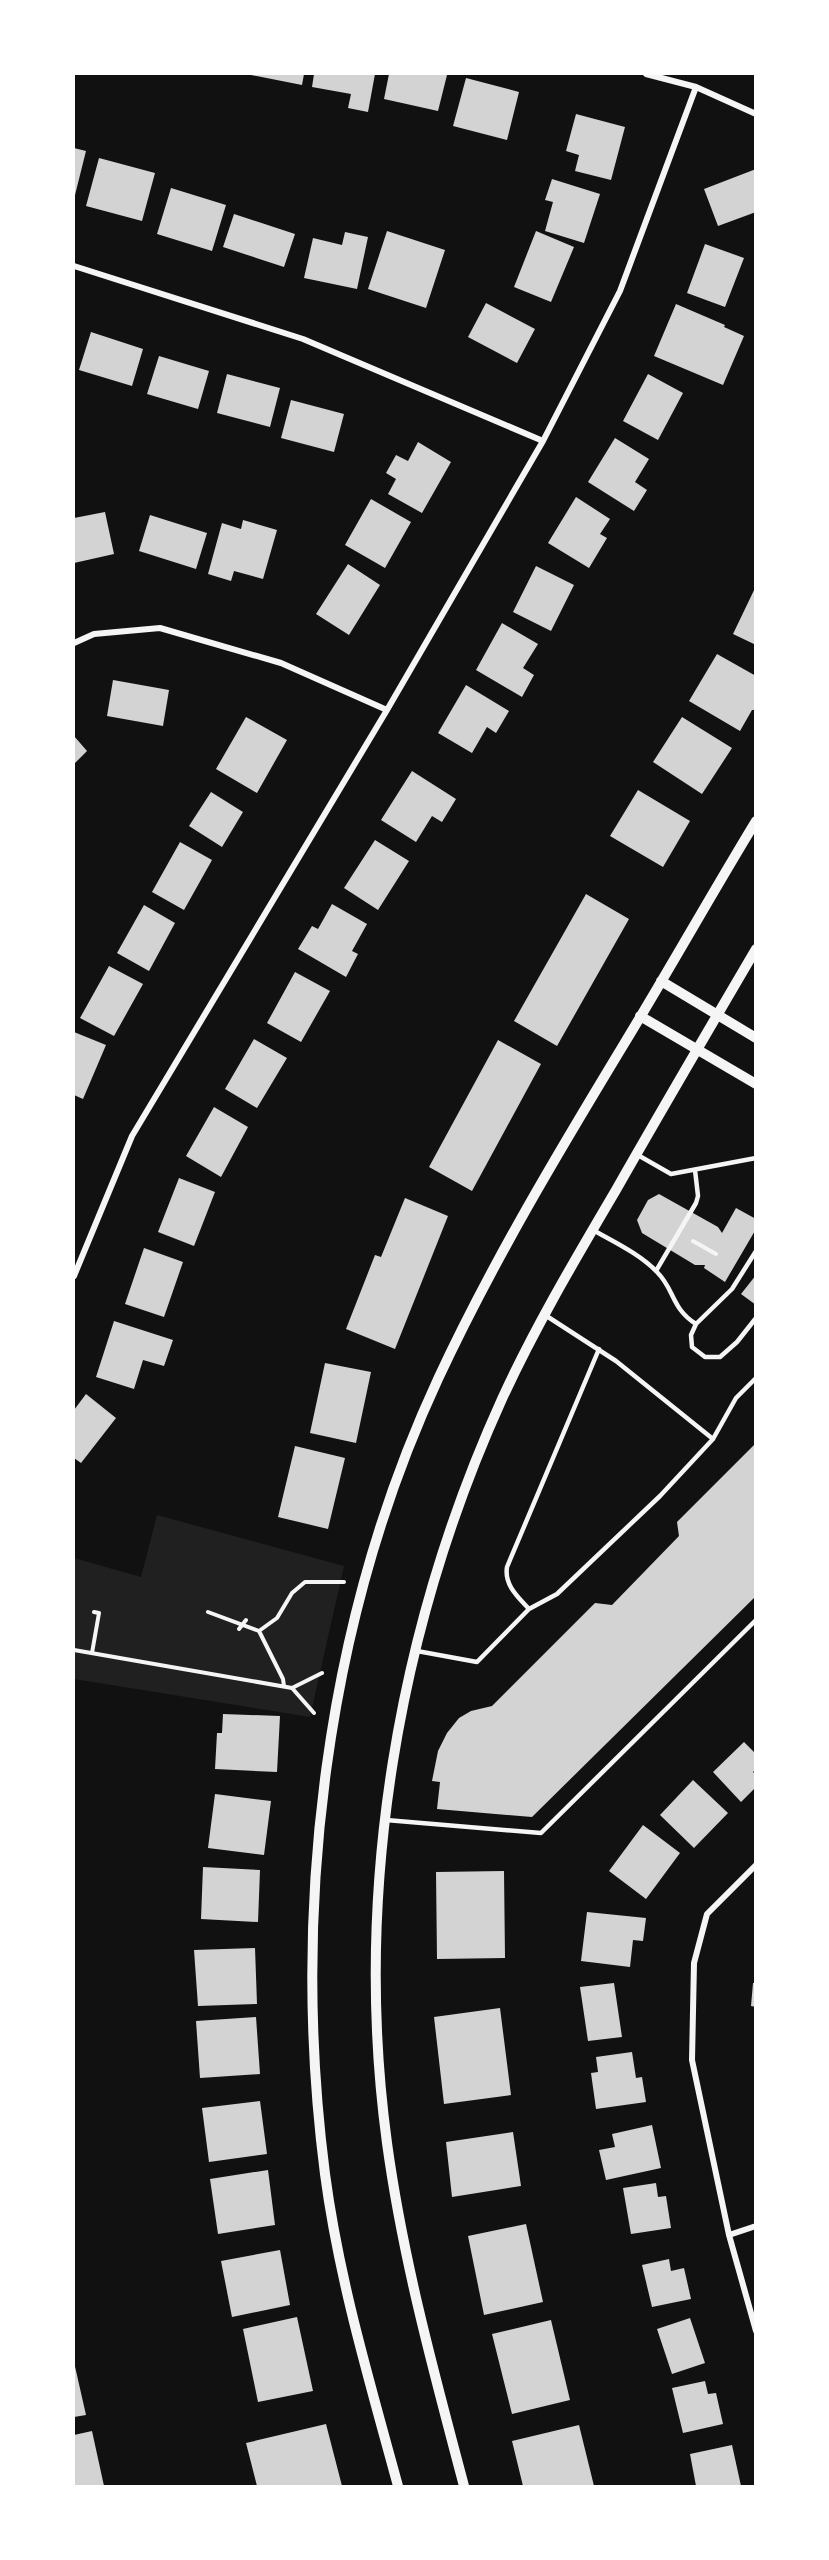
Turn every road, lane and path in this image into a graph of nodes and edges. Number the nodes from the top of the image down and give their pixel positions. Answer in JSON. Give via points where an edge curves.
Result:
{"nodes":[{"id":1,"x":646,"y":74,"type":"edge"},
{"id":2,"x":696,"y":87,"type":"junction"},
{"id":3,"x":756,"y":114,"type":"edge"},
{"id":4,"x":74,"y":266,"type":"edge"},
{"id":5,"x":543,"y":441,"type":"junction"},
{"id":6,"x":74,"y":643,"type":"edge"},
{"id":7,"x":387,"y":710,"type":"junction"},
{"id":8,"x":756,"y":821,"type":"edge"},
{"id":9,"x":756,"y":949,"type":"edge"},
{"id":10,"x":661,"y":981,"type":"junction"},
{"id":11,"x":716,"y":1015,"type":"junction"},
{"id":12,"x":640,"y":1016,"type":"junction"},
{"id":13,"x":756,"y":1038,"type":"edge"},
{"id":14,"x":697,"y":1049,"type":"junction"},
{"id":15,"x":756,"y":1084,"type":"edge"},
{"id":16,"x":636,"y":1154,"type":"junction"},
{"id":17,"x":756,"y":1158,"type":"edge"},
{"id":18,"x":695,"y":1170,"type":"junction"},
{"id":19,"x":593,"y":1230,"type":"junction"},
{"id":20,"x":678,"y":1232,"type":"junction"},
{"id":21,"x":756,"y":1251,"type":"edge"},
{"id":22,"x":716,"y":1254,"type":"dead end"},
{"id":23,"x":656,"y":1270,"type":"junction"},
{"id":24,"x":74,"y":1276,"type":"edge"},
{"id":25,"x":545,"y":1315,"type":"junction"},
{"id":26,"x":756,"y":1318,"type":"edge"},
{"id":27,"x":696,"y":1324,"type":"junction"},
{"id":28,"x":599,"y":1349,"type":"junction"},
{"id":29,"x":756,"y":1378,"type":"edge"},
{"id":30,"x":713,"y":1439,"type":"junction"},
{"id":31,"x":344,"y":1582,"type":"dead end"},
{"id":32,"x":529,"y":1610,"type":"junction"},
{"id":33,"x":94,"y":1612,"type":"dead end"},
{"id":34,"x":208,"y":1612,"type":"dead end"},
{"id":35,"x":756,"y":1620,"type":"edge"},
{"id":36,"x":244,"y":1622,"type":"junction"},
{"id":37,"x":239,"y":1629,"type":"dead end"},
{"id":38,"x":259,"y":1631,"type":"junction"},
{"id":39,"x":74,"y":1650,"type":"edge"},
{"id":40,"x":416,"y":1651,"type":"junction"},
{"id":41,"x":92,"y":1653,"type":"junction"},
{"id":42,"x":322,"y":1673,"type":"dead end"},
{"id":43,"x":284,"y":1686,"type":"junction"},
{"id":44,"x":291,"y":1688,"type":"junction"},
{"id":45,"x":314,"y":1713,"type":"dead end"},
{"id":46,"x":386,"y":1820,"type":"junction"},
{"id":47,"x":756,"y":1866,"type":"edge"},
{"id":48,"x":756,"y":2226,"type":"edge"},
{"id":49,"x":729,"y":2235,"type":"junction"},
{"id":50,"x":756,"y":2331,"type":"edge"},
{"id":51,"x":398,"y":2487,"type":"edge"},
{"id":52,"x":464,"y":2487,"type":"edge"}],
"edges":[{"from":1,"to":2,"type":"street"},
{"from":2,"to":3,"type":"street"},
{"from":2,"to":5,"type":"street","via":[[620,291]]},
{"from":4,"to":5,"type":"street","via":[[303,339]]},
{"from":5,"to":7,"type":"street"},
{"from":6,"to":7,"type":"street","via":[[93,634],[160,628],[281,663]]},
{"from":7,"to":24,"type":"street","via":[[132,1136]]},
{"from":8,"to":10,"type":"street"},
{"from":9,"to":11,"type":"street"},
{"from":10,"to":11,"type":"street"},
{"from":10,"to":12,"type":"street"},
{"from":11,"to":13,"type":"street"},
{"from":11,"to":14,"type":"street"},
{"from":12,"to":14,"type":"street"},
{"from":12,"to":51,"type":"street","via":[[500,1256],[427,1404],[371,1562],[335,1716],[312,1929],[316,2087],[339,2255]]},
{"from":14,"to":15,"type":"street"},
{"from":14,"to":16,"type":"street"},
{"from":16,"to":18,"type":"lane","via":[[671,1174]]},
{"from":16,"to":19,"type":"street"},
{"from":17,"to":18,"type":"lane"},
{"from":18,"to":20,"type":"lane","via":[[698,1196]]},
{"from":19,"to":23,"type":"lane"},
{"from":19,"to":25,"type":"street"},
{"from":20,"to":22,"type":"path"},
{"from":20,"to":23,"type":"lane"},
{"from":21,"to":27,"type":"lane","via":[[732,1289]]},
{"from":23,"to":27,"type":"lane","via":[[679,1312]]},
{"from":25,"to":28,"type":"lane"},
{"from":25,"to":40,"type":"street","via":[[506,1390],[473,1468],[446,1542]]},
{"from":26,"to":27,"type":"lane","via":[[726,1353],[711,1358],[692,1347],[691,1335]]},
{"from":28,"to":30,"type":"lane"},
{"from":28,"to":32,"type":"lane","via":[[507,1567],[509,1586]]},
{"from":29,"to":30,"type":"lane","via":[[736,1398]]},
{"from":30,"to":32,"type":"lane","via":[[584,1570],[557,1594]]},
{"from":31,"to":38,"type":"path","via":[[305,1582],[292,1593],[277,1618]]},
{"from":32,"to":40,"type":"lane","via":[[477,1662]]},
{"from":33,"to":41,"type":"path","via":[[99,1613]]},
{"from":34,"to":36,"type":"path"},
{"from":35,"to":46,"type":"lane","via":[[541,1833]]},
{"from":36,"to":37,"type":"path"},
{"from":36,"to":38,"type":"path"},
{"from":38,"to":43,"type":"path"},
{"from":39,"to":41,"type":"path"},
{"from":40,"to":46,"type":"street","via":[[400,1723]]},
{"from":41,"to":43,"type":"path"},
{"from":42,"to":44,"type":"path"},
{"from":43,"to":44,"type":"path"},
{"from":44,"to":45,"type":"path"},
{"from":46,"to":52,"type":"street","via":[[378,1905],[377,1989],[386,2135],[410,2273]]},
{"from":47,"to":49,"type":"street","via":[[707,1914],[694,1963],[692,2060]]},
{"from":48,"to":49,"type":"street"},
{"from":49,"to":50,"type":"street"}]}
